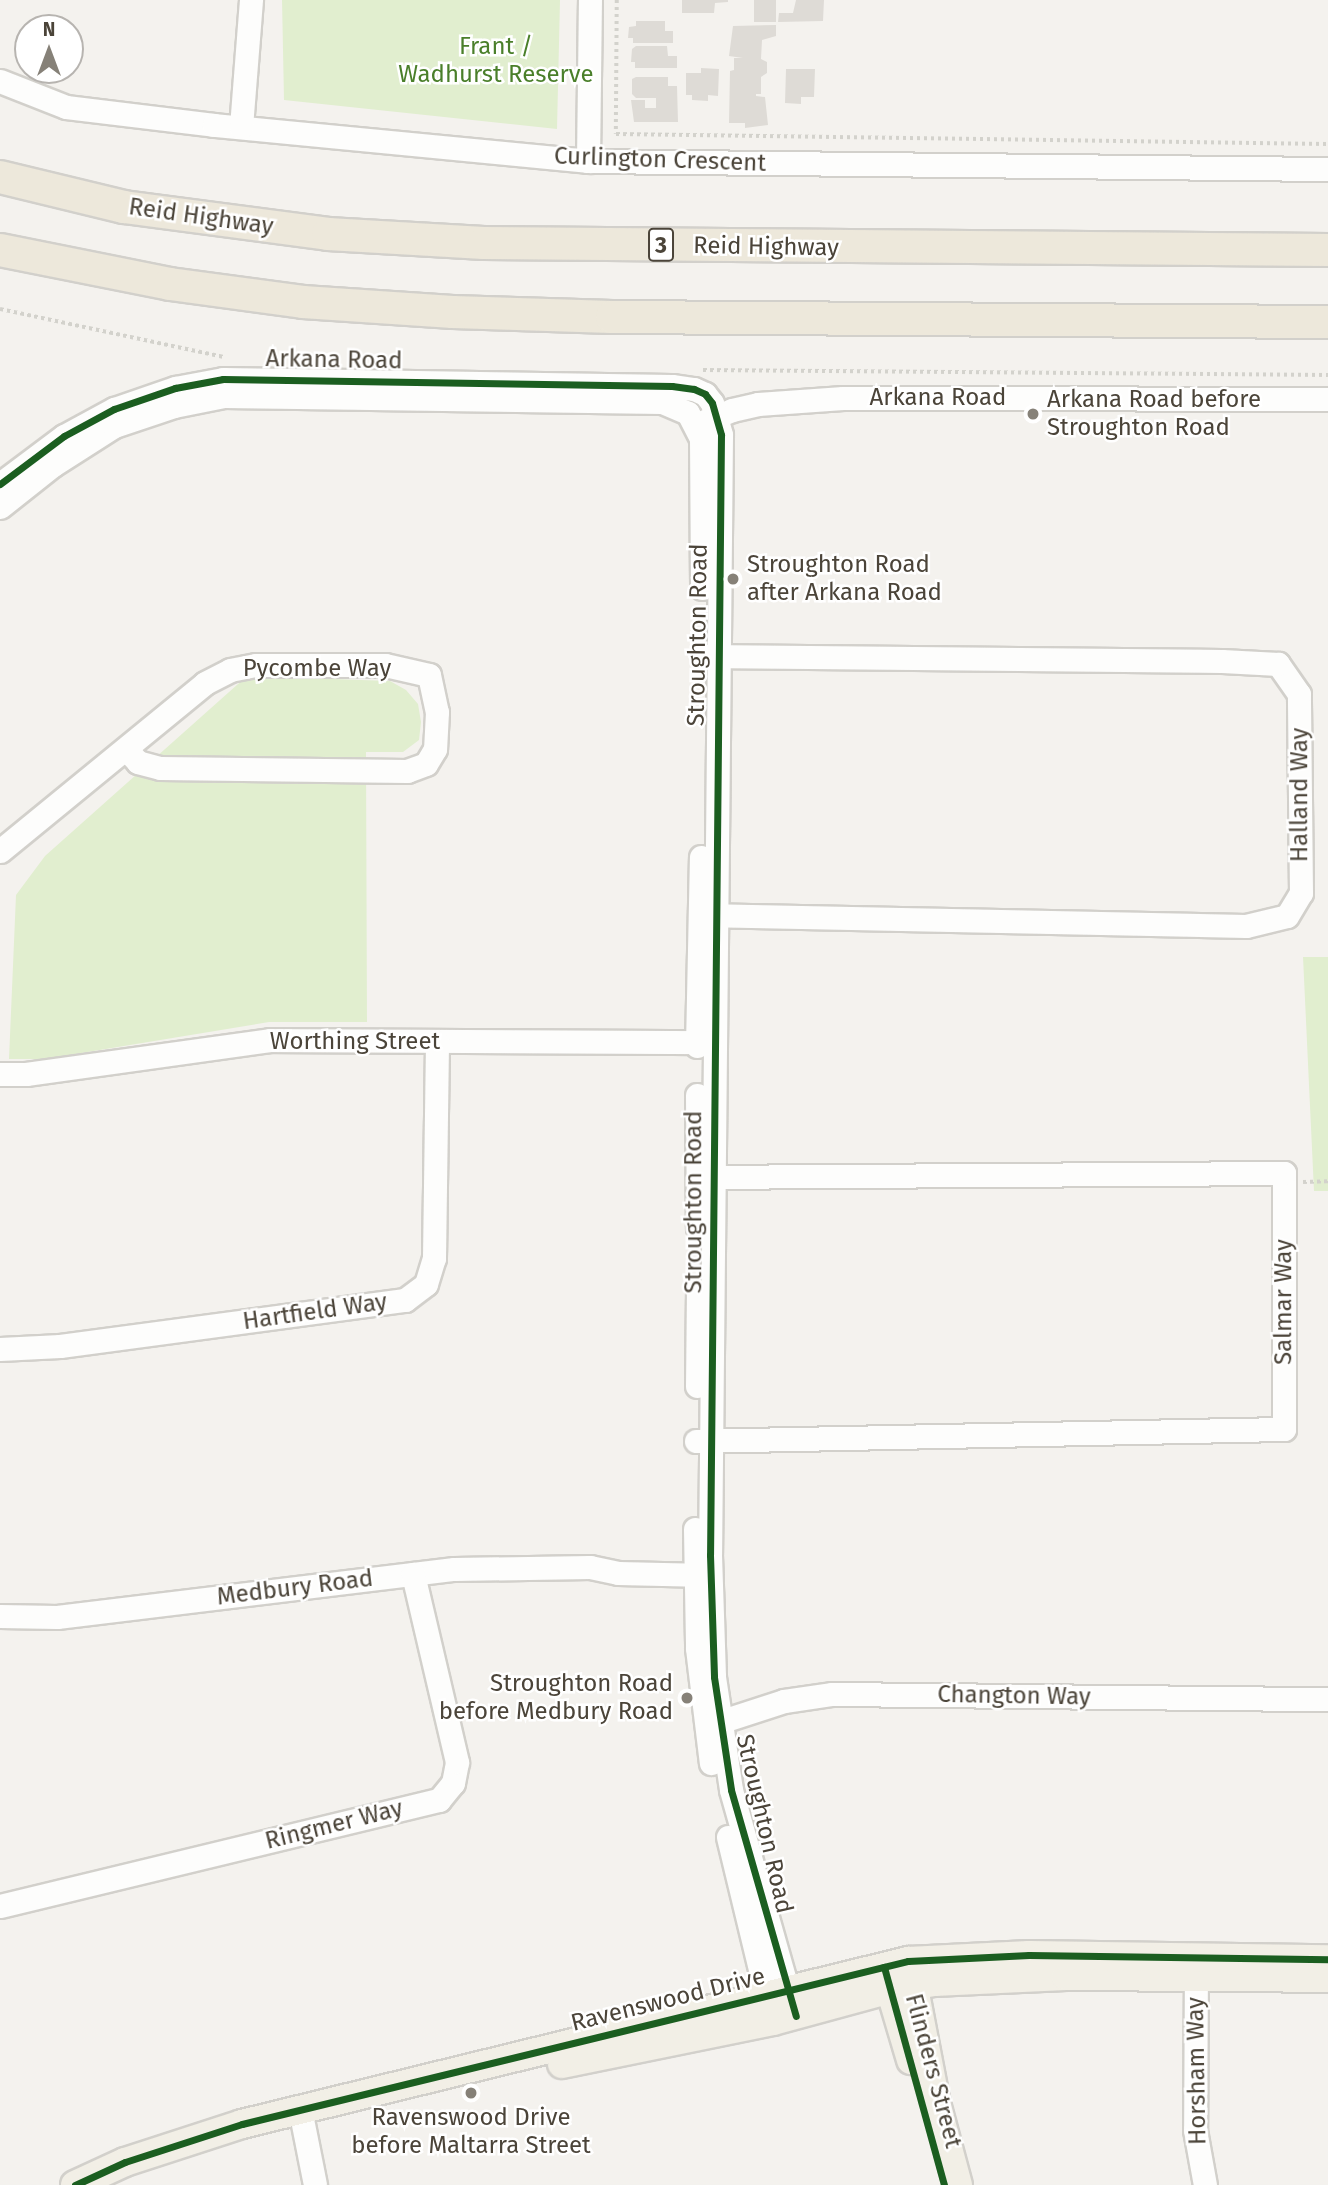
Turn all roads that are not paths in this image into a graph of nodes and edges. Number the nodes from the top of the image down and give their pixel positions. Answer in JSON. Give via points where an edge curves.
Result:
{"nodes":[{"id":1,"x":251,"y":0,"type":"edge"},
{"id":2,"x":590,"y":0,"type":"edge"},
{"id":3,"x":0,"y":81,"type":"edge"},
{"id":4,"x":241,"y":127,"type":"junction"},
{"id":5,"x":588,"y":161,"type":"junction"},
{"id":6,"x":1328,"y":169,"type":"edge"},
{"id":7,"x":0,"y":177,"type":"edge"},
{"id":8,"x":0,"y":250,"type":"edge"},
{"id":9,"x":1328,"y":250,"type":"edge"},
{"id":10,"x":1328,"y":322,"type":"edge"},
{"id":11,"x":1328,"y":399,"type":"edge"},
{"id":12,"x":708,"y":402,"type":"junction"},
{"id":13,"x":693,"y":420,"type":"junction"},
{"id":14,"x":0,"y":484,"type":"edge"},
{"id":15,"x":0,"y":507,"type":"edge"},
{"id":16,"x":710,"y":656,"type":"junction"},
{"id":17,"x":126,"y":749,"type":"junction"},
{"id":18,"x":0,"y":851,"type":"edge"},
{"id":19,"x":708,"y":916,"type":"junction"},
{"id":20,"x":437,"y":1042,"type":"junction"},
{"id":21,"x":705,"y":1042,"type":"junction"},
{"id":22,"x":0,"y":1074,"type":"edge"},
{"id":23,"x":706,"y":1177,"type":"junction"},
{"id":24,"x":0,"y":1349,"type":"edge"},
{"id":25,"x":704,"y":1441,"type":"junction"},
{"id":26,"x":702,"y":1567,"type":"junction"},
{"id":27,"x":413,"y":1574,"type":"junction"},
{"id":28,"x":0,"y":1616,"type":"edge"},
{"id":29,"x":1328,"y":1699,"type":"edge"},
{"id":30,"x":712,"y":1724,"type":"junction"},
{"id":31,"x":0,"y":1906,"type":"edge"},
{"id":32,"x":1328,"y":1959,"type":"edge"},
{"id":33,"x":1196,"y":1966,"type":"junction"},
{"id":34,"x":899,"y":1975,"type":"junction"},
{"id":35,"x":1328,"y":1978,"type":"edge"},
{"id":36,"x":781,"y":2006,"type":"junction"},
{"id":37,"x":301,"y":2117,"type":"junction"},
{"id":38,"x":75,"y":2185,"type":"edge"},
{"id":39,"x":117,"y":2185,"type":"edge"},
{"id":40,"x":315,"y":2185,"type":"edge"},
{"id":41,"x":944,"y":2185,"type":"edge"},
{"id":42,"x":958,"y":2185,"type":"edge"},
{"id":43,"x":1205,"y":2185,"type":"edge"}],
"edges":[{"from":1,"to":4,"type":"street"},
{"from":2,"to":5,"type":"street"},
{"from":3,"to":4,"type":"street","name":"Curlington Crescent","via":[[66,107]]},
{"from":4,"to":5,"type":"street","name":"Curlington Crescent"},
{"from":5,"to":6,"type":"street","name":"Curlington Crescent"},
{"from":7,"to":9,"type":"highway","name":"Reid Highway","number":"3","via":[[124,207],[328,234],[471,243]]},
{"from":8,"to":10,"type":"highway","via":[[170,284],[303,302],[453,312]]},
{"from":11,"to":12,"type":"street","name":"Arkana Road","via":[[843,398],[822,390],[748,393]]},
{"from":12,"to":13,"type":"street","name":"Arkana Road"},
{"from":12,"to":14,"type":"street","name":"Arkana Road","via":[[658,386],[223,379],[175,388],[114,408],[64,436]]},
{"from":12,"to":16,"type":"street","name":"Stroughton Road","via":[[721,435]]},
{"from":13,"to":15,"type":"street","name":"Arkana Road","via":[[662,402],[224,396],[174,405],[114,426],[53,465]]},
{"from":13,"to":16,"type":"street","name":"Stroughton Road","via":[[701,439]]},
{"from":16,"to":19,"type":"street","name":"Stroughton Road"},
{"from":16,"to":19,"type":"street","name":"Halland Way","via":[[1278,664],[1299,694],[1301,893],[1287,916],[1246,926]]},
{"from":17,"to":17,"type":"street","name":"Pycombe Way","via":[[138,762],[160,768],[407,771],[426,764],[435,749],[438,712],[429,675],[385,665],[256,665],[230,670],[205,683]]},
{"from":17,"to":18,"type":"street","name":"Pycombe Way"},
{"from":19,"to":21,"type":"street","name":"Stroughton Road"},
{"from":20,"to":21,"type":"street","name":"Worthing Street"},
{"from":20,"to":22,"type":"street","name":"Worthing Street","via":[[270,1040]]},
{"from":20,"to":24,"type":"street","name":"Hartfield Way","via":[[434,1258],[426,1284],[405,1300],[60,1346]]},
{"from":21,"to":23,"type":"street","name":"Stroughton Road"},
{"from":23,"to":25,"type":"street","name":"Stroughton Road"},
{"from":23,"to":25,"type":"street","name":"Salmar Way","via":[[1284,1173],[1284,1429]]},
{"from":25,"to":26,"type":"street","name":"Stroughton Road"},
{"from":26,"to":27,"type":"street","name":"Medbury Road","via":[[618,1573],[590,1567],[454,1569]]},
{"from":26,"to":30,"type":"street","name":"Stroughton Road"},
{"from":27,"to":28,"type":"street","name":"Medbury Road","via":[[57,1617]]},
{"from":27,"to":31,"type":"street","name":"Ringmer Way","via":[[457,1762],[453,1783],[439,1800]]},
{"from":29,"to":30,"type":"street","name":"Changton Way","via":[[832,1693],[784,1701]]},
{"from":30,"to":36,"type":"street","name":"Stroughton Road"},
{"from":32,"to":33,"type":"main road","name":"Ravenswood Drive"},
{"from":33,"to":34,"type":"main road","name":"Ravenswood Drive","via":[[987,1956]]},
{"from":33,"to":35,"type":"main road","name":"Ravenswood Drive"},
{"from":33,"to":43,"type":"street","name":"Horsham Way","via":[[1195,2130]]},
{"from":34,"to":36,"type":"main road","name":"Ravenswood Drive"},
{"from":34,"to":41,"type":"main road","name":"Flinders Street"},
{"from":34,"to":42,"type":"main road","name":"Flinders Street"},
{"from":36,"to":37,"type":"main road","name":"Ravenswood Drive"},
{"from":37,"to":38,"type":"main road","name":"Ravenswood Drive","via":[[177,2144]]},
{"from":37,"to":39,"type":"main road","name":"Ravenswood Drive"},
{"from":37,"to":40,"type":"street"}]}
